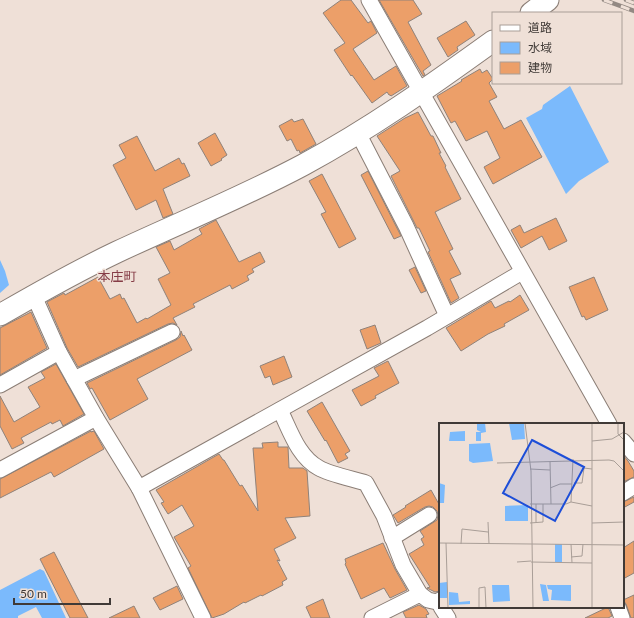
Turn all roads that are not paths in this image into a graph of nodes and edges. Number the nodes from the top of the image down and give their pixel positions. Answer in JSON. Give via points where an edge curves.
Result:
{"nodes":[{"id":1,"x":369,"y":0,"type":"edge"},
{"id":2,"x":548,"y":0,"type":"edge"},
{"id":3,"x":532,"y":12,"type":"edge"},
{"id":4,"x":492,"y":42,"type":"edge"},
{"id":5,"x":421,"y":94,"type":"junction"},
{"id":6,"x":358,"y":133,"type":"junction"},
{"id":7,"x":522,"y":272,"type":"junction"},
{"id":8,"x":34,"y":296,"type":"junction"},
{"id":9,"x":0,"y":315,"type":"edge"},
{"id":10,"x":447,"y":316,"type":"junction"},
{"id":11,"x":172,"y":332,"type":"dead end"},
{"id":12,"x":59,"y":352,"type":"junction"},
{"id":13,"x":74,"y":379,"type":"junction"},
{"id":14,"x":0,"y":385,"type":"edge"},
{"id":15,"x":280,"y":410,"type":"junction"},
{"id":16,"x":96,"y":418,"type":"junction"},
{"id":17,"x":608,"y":423,"type":"edge"},
{"id":18,"x":624,"y":442,"type":"edge"},
{"id":19,"x":634,"y":454,"type":"edge"},
{"id":20,"x":0,"y":470,"type":"edge"},
{"id":21,"x":634,"y":486,"type":"edge"},
{"id":22,"x":139,"y":488,"type":"junction"},
{"id":23,"x":624,"y":492,"type":"edge"},
{"id":24,"x":429,"y":515,"type":"dead end"},
{"id":25,"x":392,"y":538,"type":"junction"},
{"id":26,"x":420,"y":594,"type":"junction"},
{"id":27,"x":439,"y":603,"type":"edge"},
{"id":28,"x":443,"y":608,"type":"edge"},
{"id":29,"x":618,"y":608,"type":"edge"},
{"id":30,"x":203,"y":618,"type":"edge"},
{"id":31,"x":372,"y":618,"type":"edge"},
{"id":32,"x":448,"y":618,"type":"edge"},
{"id":33,"x":622,"y":618,"type":"edge"}],
"edges":[{"from":1,"to":5,"type":"street"},
{"from":2,"to":3,"type":"street"},
{"from":4,"to":5,"type":"street"},
{"from":5,"to":6,"type":"street"},
{"from":5,"to":7,"type":"street"},
{"from":6,"to":8,"type":"street","via":[[260,187],[115,253]]},
{"from":6,"to":10,"type":"street","via":[[406,226]]},
{"from":7,"to":10,"type":"street"},
{"from":7,"to":17,"type":"street"},
{"from":8,"to":9,"type":"street"},
{"from":8,"to":12,"type":"street"},
{"from":10,"to":15,"type":"street"},
{"from":11,"to":13,"type":"street"},
{"from":12,"to":13,"type":"street"},
{"from":12,"to":14,"type":"street"},
{"from":13,"to":16,"type":"street"},
{"from":15,"to":22,"type":"street"},
{"from":15,"to":25,"type":"street","via":[[307,460],[319,468],[366,483],[384,516]]},
{"from":16,"to":20,"type":"street"},
{"from":16,"to":22,"type":"street"},
{"from":18,"to":19,"type":"street"},
{"from":21,"to":23,"type":"street"},
{"from":22,"to":30,"type":"street"},
{"from":24,"to":25,"type":"street"},
{"from":25,"to":26,"type":"street"},
{"from":26,"to":27,"type":"street","via":[[428,600]]},
{"from":26,"to":31,"type":"street"},
{"from":28,"to":32,"type":"street"},
{"from":29,"to":33,"type":"street"}]}
